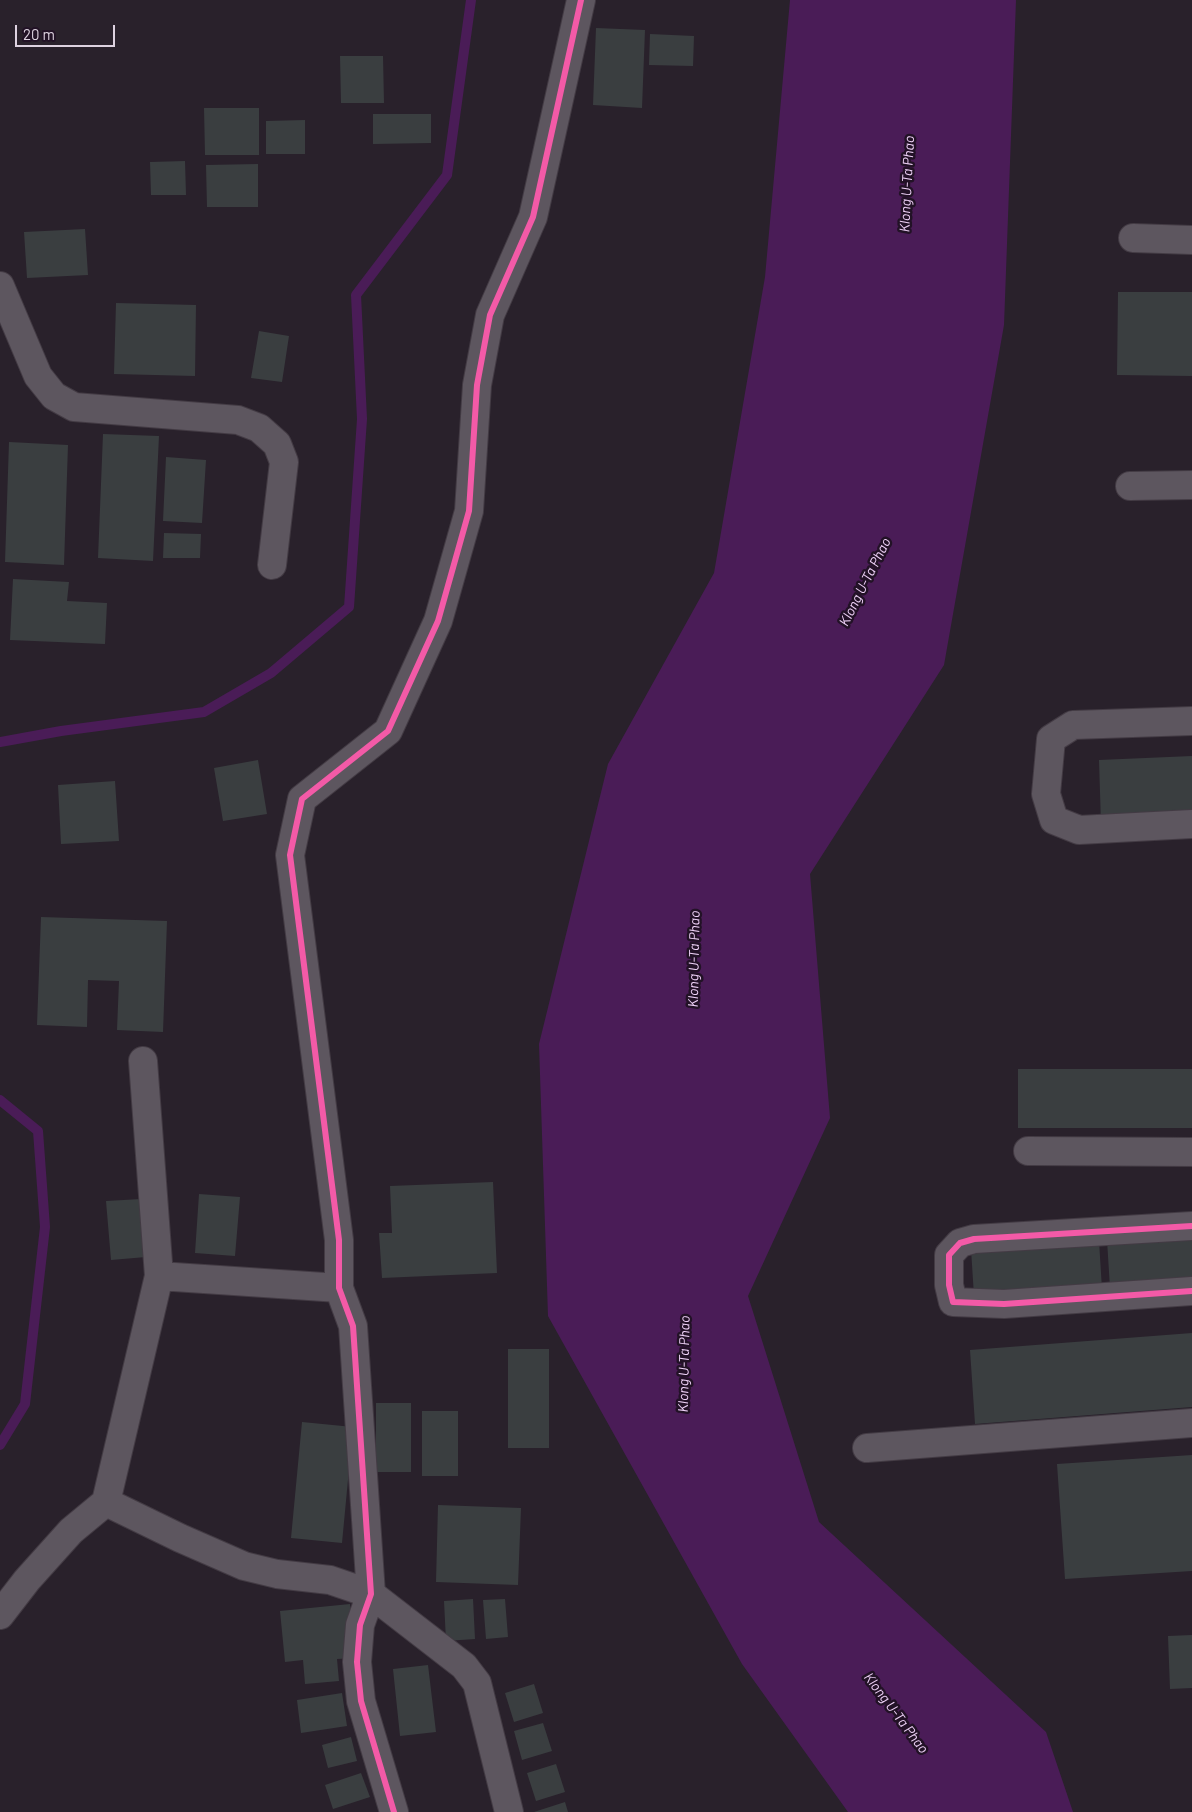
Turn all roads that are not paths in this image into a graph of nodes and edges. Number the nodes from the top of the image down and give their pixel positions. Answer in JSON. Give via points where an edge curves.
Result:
{"nodes":[{"id":1,"x":581,"y":0,"type":"edge"},
{"id":2,"x":1133,"y":238,"type":"dead end"},
{"id":3,"x":1192,"y":240,"type":"edge"},
{"id":4,"x":0,"y":286,"type":"edge"},
{"id":5,"x":1192,"y":485,"type":"edge"},
{"id":6,"x":1130,"y":486,"type":"dead end"},
{"id":7,"x":272,"y":564,"type":"dead end"},
{"id":8,"x":1192,"y":721,"type":"edge"},
{"id":9,"x":1192,"y":824,"type":"edge"},
{"id":10,"x":143,"y":1060,"type":"dead end"},
{"id":11,"x":1028,"y":1151,"type":"dead end"},
{"id":12,"x":1192,"y":1152,"type":"edge"},
{"id":13,"x":1192,"y":1226,"type":"edge"},
{"id":14,"x":159,"y":1276,"type":"junction"},
{"id":15,"x":339,"y":1288,"type":"junction"},
{"id":16,"x":1192,"y":1291,"type":"edge"},
{"id":17,"x":1192,"y":1423,"type":"edge"},
{"id":18,"x":867,"y":1448,"type":"dead end"},
{"id":19,"x":106,"y":1502,"type":"junction"},
{"id":20,"x":371,"y":1594,"type":"junction"},
{"id":21,"x":0,"y":1615,"type":"edge"},
{"id":22,"x":394,"y":1812,"type":"edge"},
{"id":23,"x":510,"y":1812,"type":"edge"}],
"edges":[{"from":1,"to":15,"type":"street","via":[[533,217],[490,315],[477,385],[468,511],[438,621],[388,731],[302,799],[290,855],[339,1240]]},
{"from":2,"to":3,"type":"street"},
{"from":4,"to":7,"type":"street","via":[[38,376],[54,396],[74,407],[238,420],[259,428],[277,444],[284,462]]},
{"from":5,"to":6,"type":"street"},
{"from":8,"to":9,"type":"street","via":[[1073,725],[1051,739],[1046,794],[1054,820],[1079,830]]},
{"from":10,"to":14,"type":"street"},
{"from":11,"to":12,"type":"street"},
{"from":13,"to":16,"type":"street","via":[[974,1239],[960,1243],[949,1255],[949,1286],[953,1302],[1004,1304]]},
{"from":14,"to":15,"type":"street"},
{"from":14,"to":19,"type":"street"},
{"from":15,"to":20,"type":"street","via":[[353,1326]]},
{"from":17,"to":18,"type":"street"},
{"from":19,"to":20,"type":"street","via":[[244,1566],[277,1574],[330,1580]]},
{"from":19,"to":21,"type":"street","via":[[71,1531]]},
{"from":20,"to":22,"type":"street","via":[[360,1625],[357,1662],[361,1701]]},
{"from":20,"to":23,"type":"street","via":[[464,1666],[477,1683]]}]}
